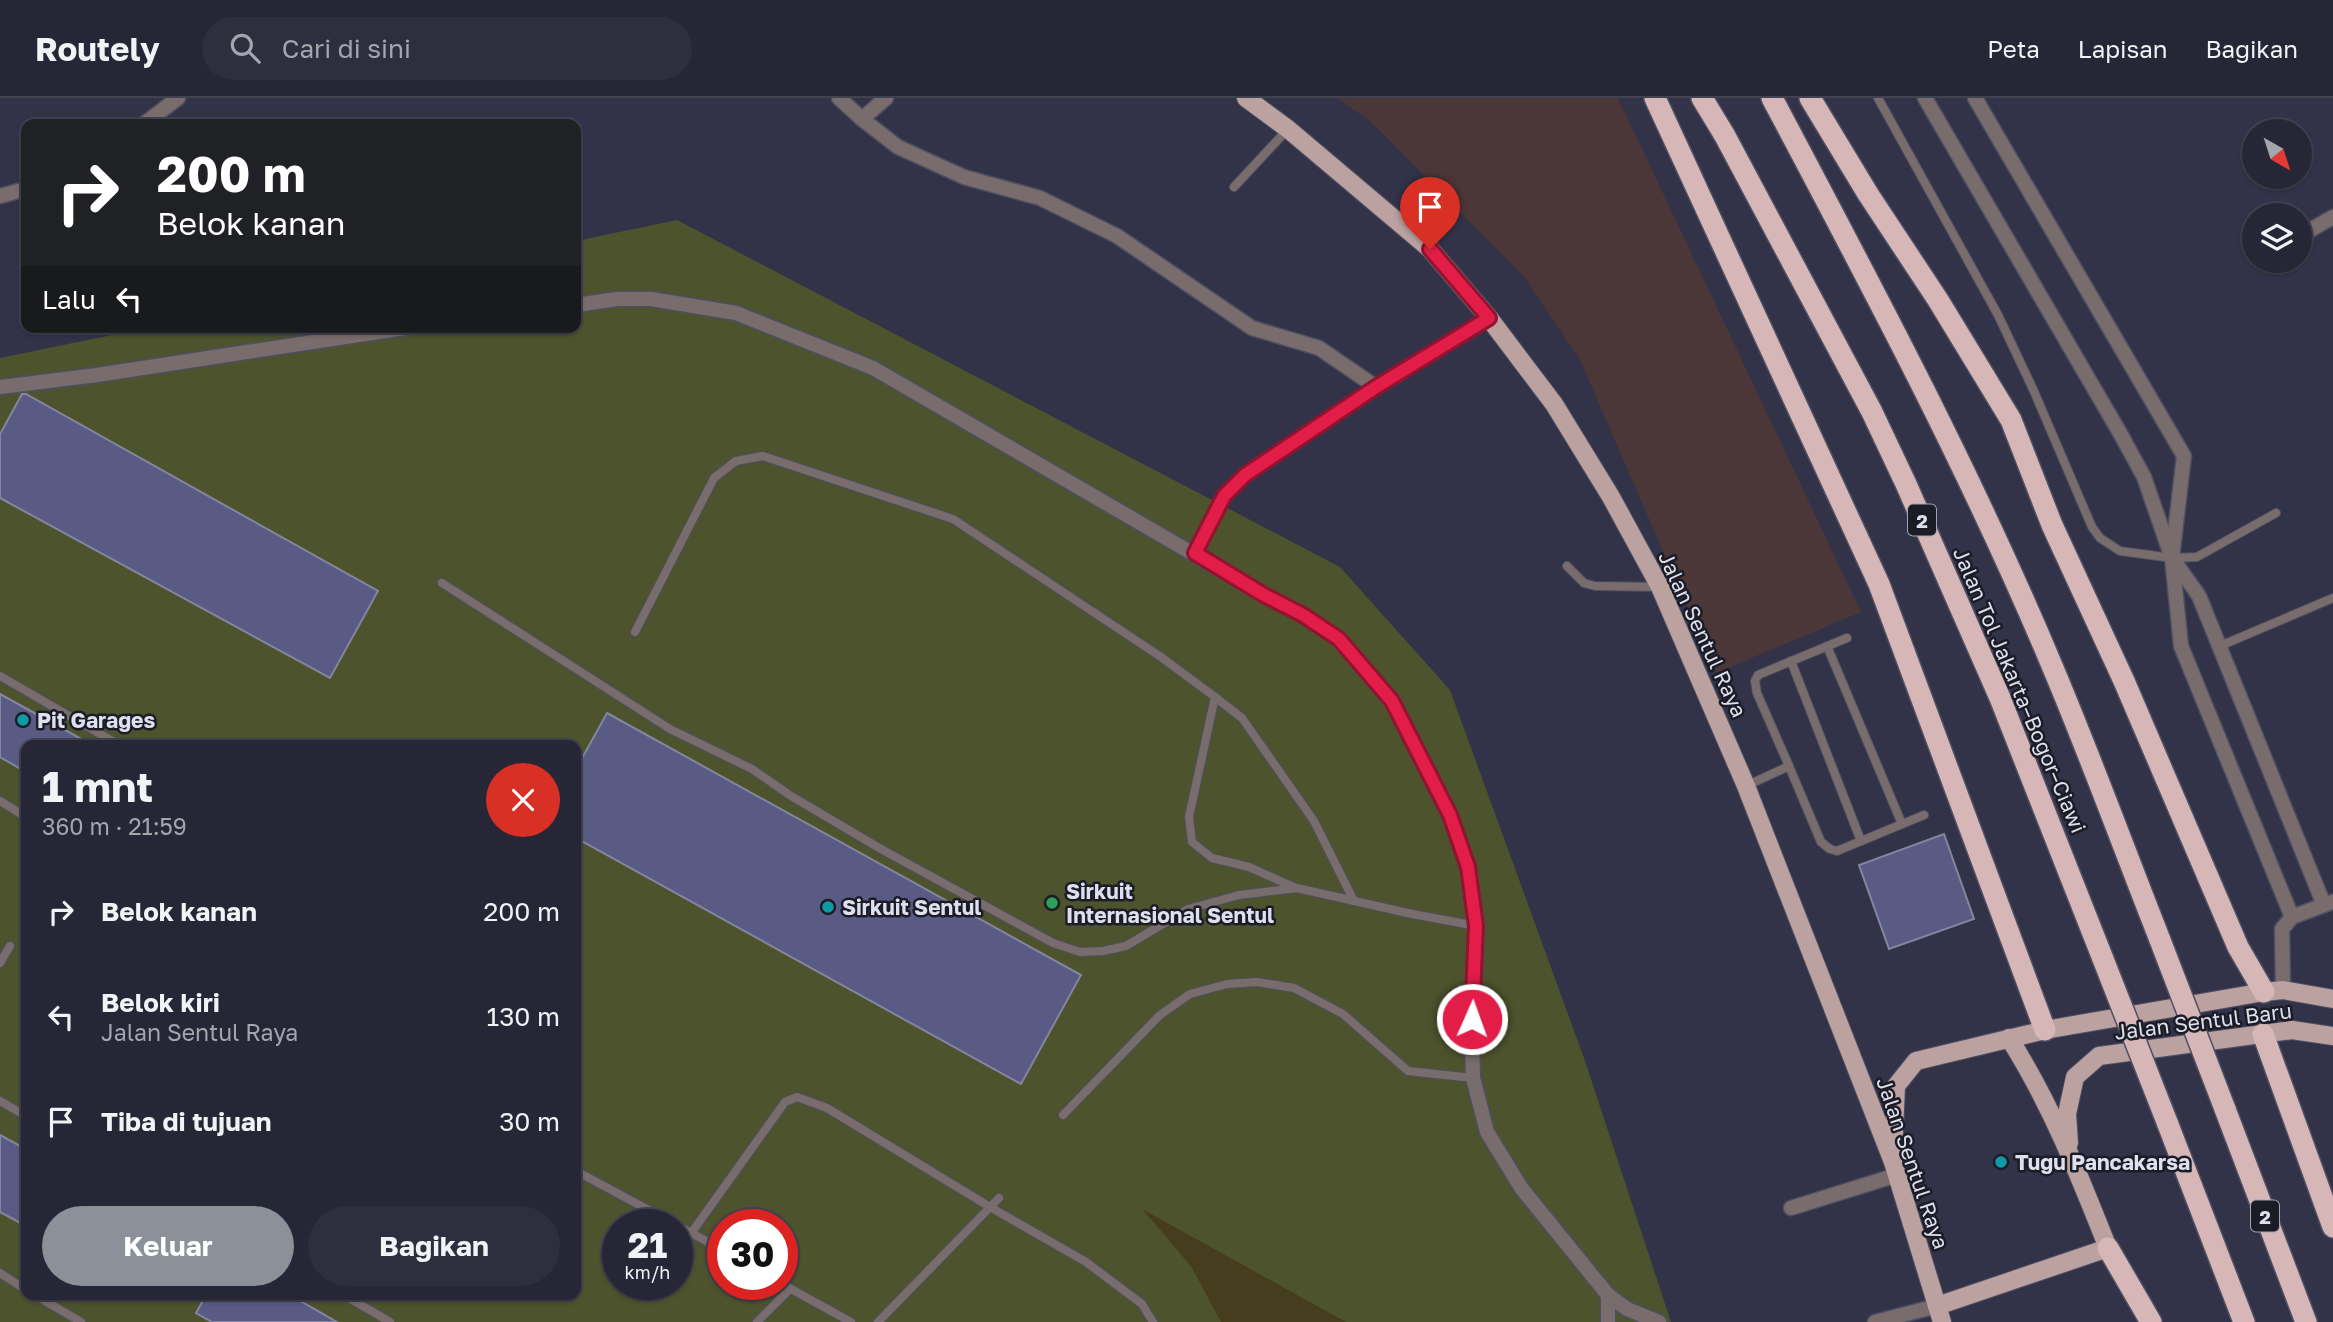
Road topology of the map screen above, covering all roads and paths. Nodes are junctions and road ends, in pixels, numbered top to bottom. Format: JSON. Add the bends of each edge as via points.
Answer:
{"nodes":[{"id":1,"x":178,"y":98,"type":"edge"},
{"id":2,"x":839,"y":98,"type":"edge"},
{"id":3,"x":886,"y":98,"type":"edge"},
{"id":4,"x":1246,"y":98,"type":"edge"},
{"id":5,"x":1655,"y":98,"type":"edge"},
{"id":6,"x":1702,"y":98,"type":"edge"},
{"id":7,"x":1772,"y":98,"type":"edge"},
{"id":8,"x":1810,"y":98,"type":"edge"},
{"id":9,"x":1878,"y":98,"type":"edge"},
{"id":10,"x":1924,"y":98,"type":"edge"},
{"id":11,"x":1975,"y":98,"type":"edge"},
{"id":12,"x":151,"y":119,"type":"edge"},
{"id":13,"x":862,"y":119,"type":"junction"},
{"id":14,"x":1288,"y":129,"type":"junction"},
{"id":15,"x":1234,"y":187,"type":"dead end"},
{"id":16,"x":21,"y":190,"type":"edge"},
{"id":17,"x":0,"y":196,"type":"edge"},
{"id":18,"x":2333,"y":217,"type":"edge"},
{"id":19,"x":2312,"y":229,"type":"edge"},
{"id":20,"x":581,"y":304,"type":"edge"},
{"id":21,"x":1489,"y":318,"type":"junction"},
{"id":22,"x":372,"y":333,"type":"edge"},
{"id":23,"x":0,"y":387,"type":"edge"},
{"id":24,"x":1376,"y":387,"type":"junction"},
{"id":25,"x":2276,"y":513,"type":"dead end"},
{"id":26,"x":1195,"y":553,"type":"junction"},
{"id":27,"x":2172,"y":558,"type":"junction"},
{"id":28,"x":1567,"y":566,"type":"dead end"},
{"id":29,"x":442,"y":583,"type":"dead end"},
{"id":30,"x":1660,"y":587,"type":"junction"},
{"id":31,"x":2333,"y":598,"type":"edge"},
{"id":32,"x":635,"y":632,"type":"dead end"},
{"id":33,"x":1847,"y":638,"type":"dead end"},
{"id":34,"x":1827,"y":646,"type":"junction"},
{"id":35,"x":2220,"y":646,"type":"junction"},
{"id":36,"x":1791,"y":661,"type":"junction"},
{"id":37,"x":0,"y":676,"type":"edge"},
{"id":38,"x":1215,"y":697,"type":"junction"},
{"id":39,"x":111,"y":740,"type":"edge"},
{"id":40,"x":1789,"y":766,"type":"junction"},
{"id":41,"x":1746,"y":786,"type":"junction"},
{"id":42,"x":0,"y":801,"type":"edge"},
{"id":43,"x":21,"y":814,"type":"edge"},
{"id":44,"x":1924,"y":815,"type":"dead end"},
{"id":45,"x":1902,"y":824,"type":"junction"},
{"id":46,"x":1861,"y":841,"type":"junction"},
{"id":47,"x":1297,"y":888,"type":"junction"},
{"id":48,"x":1354,"y":901,"type":"junction"},
{"id":49,"x":2328,"y":903,"type":"edge"},
{"id":50,"x":2292,"y":917,"type":"junction"},
{"id":51,"x":1476,"y":926,"type":"junction"},
{"id":52,"x":10,"y":946,"type":"dead end"},
{"id":53,"x":0,"y":962,"type":"edge"},
{"id":54,"x":2273,"y":991,"type":"junction"},
{"id":55,"x":2333,"y":999,"type":"edge"},
{"id":56,"x":2045,"y":1030,"type":"junction"},
{"id":57,"x":2263,"y":1034,"type":"junction"},
{"id":58,"x":2333,"y":1036,"type":"edge"},
{"id":59,"x":2009,"y":1038,"type":"junction"},
{"id":60,"x":1473,"y":1078,"type":"junction"},
{"id":61,"x":0,"y":1101,"type":"edge"},
{"id":62,"x":21,"y":1113,"type":"edge"},
{"id":63,"x":1063,"y":1115,"type":"dead end"},
{"id":64,"x":2069,"y":1150,"type":"junction"},
{"id":65,"x":1895,"y":1169,"type":"junction"},
{"id":66,"x":581,"y":1174,"type":"edge"},
{"id":67,"x":999,"y":1198,"type":"dead end"},
{"id":68,"x":990,"y":1207,"type":"junction"},
{"id":69,"x":1791,"y":1208,"type":"dead end"},
{"id":70,"x":648,"y":1209,"type":"edge"},
{"id":71,"x":2333,"y":1227,"type":"edge"},
{"id":72,"x":693,"y":1231,"type":"edge"},
{"id":73,"x":2108,"y":1248,"type":"junction"},
{"id":74,"x":0,"y":1273,"type":"edge"},
{"id":75,"x":21,"y":1287,"type":"edge"},
{"id":76,"x":798,"y":1293,"type":"edge"},
{"id":77,"x":1608,"y":1294,"type":"junction"},
{"id":78,"x":44,"y":1300,"type":"edge"},
{"id":79,"x":353,"y":1300,"type":"edge"},
{"id":80,"x":775,"y":1300,"type":"edge"},
{"id":81,"x":1940,"y":1314,"type":"edge"},
{"id":82,"x":81,"y":1322,"type":"edge"},
{"id":83,"x":390,"y":1322,"type":"edge"},
{"id":84,"x":757,"y":1322,"type":"edge"},
{"id":85,"x":851,"y":1322,"type":"edge"},
{"id":86,"x":878,"y":1322,"type":"edge"},
{"id":87,"x":1153,"y":1322,"type":"edge"},
{"id":88,"x":1608,"y":1322,"type":"edge"},
{"id":89,"x":1659,"y":1322,"type":"edge"},
{"id":90,"x":1875,"y":1322,"type":"edge"},
{"id":91,"x":2151,"y":1322,"type":"edge"},
{"id":92,"x":2244,"y":1322,"type":"edge"},
{"id":93,"x":2306,"y":1322,"type":"edge"}],
"edges":[{"from":1,"to":12,"type":"street"},
{"from":2,"to":13,"type":"street"},
{"from":3,"to":13,"type":"street"},
{"from":4,"to":14,"type":"main road","name":"Jalan Sentul Raya"},
{"from":5,"to":56,"type":"highway","via":[[1879,584]]},
{"from":6,"to":92,"type":"highway","name":"Jalan Tol Jakarta–Bogor–Ciawi","number":"2","bridge":true,"via":[[1872,412],[1906,484],[2000,698]]},
{"from":7,"to":93,"type":"highway","name":"Jalan Tol Jakarta–Bogor–Ciawi","number":"2","bridge":true,"via":[[1909,358],[2053,667]]},
{"from":8,"to":54,"type":"highway","via":[[2011,420],[2052,525],[2238,947]]},
{"from":9,"to":27,"type":"lane","via":[[1998,315],[2092,527],[2120,551]]},
{"from":10,"to":27,"type":"street","via":[[2144,477]]},
{"from":11,"to":27,"type":"street","via":[[2184,456]]},
{"from":13,"to":24,"type":"street","via":[[898,147],[964,177],[1040,198],[1117,236],[1252,328],[1319,348]]},
{"from":14,"to":15,"type":"lane"},
{"from":14,"to":21,"type":"main road","name":"Jalan Sentul Raya","via":[[1430,249]]},
{"from":16,"to":17,"type":"street"},
{"from":18,"to":19,"type":"street"},
{"from":20,"to":26,"type":"street","via":[[651,299],[736,313],[873,368]]},
{"from":21,"to":24,"type":"street"},
{"from":21,"to":30,"type":"main road","name":"Jalan Sentul Raya","via":[[1560,413]]},
{"from":22,"to":23,"type":"street"},
{"from":24,"to":26,"type":"street","via":[[1245,475],[1224,496]]},
{"from":25,"to":27,"type":"lane","via":[[2197,557]]},
{"from":26,"to":51,"type":"street","via":[[1339,639],[1392,701],[1450,815],[1468,867]]},
{"from":27,"to":35,"type":"street","via":[[2199,596]]},
{"from":27,"to":50,"type":"street","via":[[2181,646]]},
{"from":28,"to":30,"type":"lane","via":[[1584,583],[1595,586]]},
{"from":29,"to":47,"type":"lane","via":[[670,729],[752,769],[881,849],[1053,943],[1080,952],[1126,946],[1188,909],[1239,895]]},
{"from":30,"to":41,"type":"main road","name":"Jalan Sentul Raya"},
{"from":31,"to":35,"type":"lane"},
{"from":32,"to":38,"type":"lane","via":[[714,478],[736,461],[763,456],[953,519]]},
{"from":33,"to":34,"type":"lane"},
{"from":34,"to":36,"type":"lane"},
{"from":34,"to":45,"type":"lane"},
{"from":35,"to":49,"type":"street"},
{"from":36,"to":40,"type":"lane","via":[[1758,675],[1755,681]]},
{"from":36,"to":46,"type":"lane"},
{"from":37,"to":39,"type":"lane"},
{"from":38,"to":47,"type":"lane","via":[[1189,817],[1192,842],[1212,858],[1249,867]]},
{"from":38,"to":48,"type":"lane","via":[[1242,718],[1314,821]]},
{"from":40,"to":41,"type":"lane"},
{"from":40,"to":46,"type":"lane","via":[[1821,842],[1838,851]]},
{"from":41,"to":65,"type":"main road","name":"Jalan Sentul Raya"},
{"from":42,"to":43,"type":"lane"},
{"from":44,"to":45,"type":"lane"},
{"from":45,"to":46,"type":"lane"},
{"from":47,"to":48,"type":"lane"},
{"from":48,"to":51,"type":"lane"},
{"from":49,"to":50,"type":"street"},
{"from":50,"to":54,"type":"street","via":[[2282,929]]},
{"from":51,"to":60,"type":"street"},
{"from":52,"to":53,"type":"lane"},
{"from":54,"to":55,"type":"main road","name":"Jalan Sentul Baru"},
{"from":54,"to":56,"type":"main road","name":"Jalan Sentul Baru"},
{"from":56,"to":59,"type":"main road","name":"Jalan Sentul Baru"},
{"from":57,"to":58,"type":"main road","name":"Jalan Sentul Baru","via":[[2292,1030]]},
{"from":57,"to":64,"type":"main road","name":"Jalan Sentul Baru","via":[[2099,1056],[2074,1077],[2067,1114]]},
{"from":57,"to":71,"type":"highway"},
{"from":59,"to":64,"type":"main road","via":[[2032,1073]]},
{"from":59,"to":65,"type":"main road","name":"Jalan Sentul Baru","via":[[1916,1061],[1896,1086]]},
{"from":60,"to":63,"type":"lane","via":[[1408,1071],[1343,1014],[1294,988],[1257,982],[1227,984],[1190,994],[1160,1015]]},
{"from":60,"to":77,"type":"street","via":[[1487,1132],[1522,1189]]},
{"from":61,"to":62,"type":"lane"},
{"from":64,"to":73,"type":"main road"},
{"from":65,"to":69,"type":"street"},
{"from":65,"to":81,"type":"main road","name":"Jalan Sentul Raya"},
{"from":66,"to":70,"type":"lane"},
{"from":67,"to":68,"type":"lane"},
{"from":68,"to":72,"type":"lane","via":[[827,1108],[797,1097],[785,1101]]},
{"from":68,"to":86,"type":"lane"},
{"from":68,"to":87,"type":"lane","via":[[1086,1262],[1142,1304]]},
{"from":73,"to":81,"type":"main road"},
{"from":73,"to":91,"type":"highway"},
{"from":74,"to":75,"type":"lane"},
{"from":76,"to":85,"type":"lane"},
{"from":77,"to":88,"type":"street"},
{"from":77,"to":89,"type":"street","via":[[1627,1309]]},
{"from":78,"to":82,"type":"lane"},
{"from":79,"to":83,"type":"lane"},
{"from":80,"to":84,"type":"lane"},
{"from":81,"to":90,"type":"street"}]}
